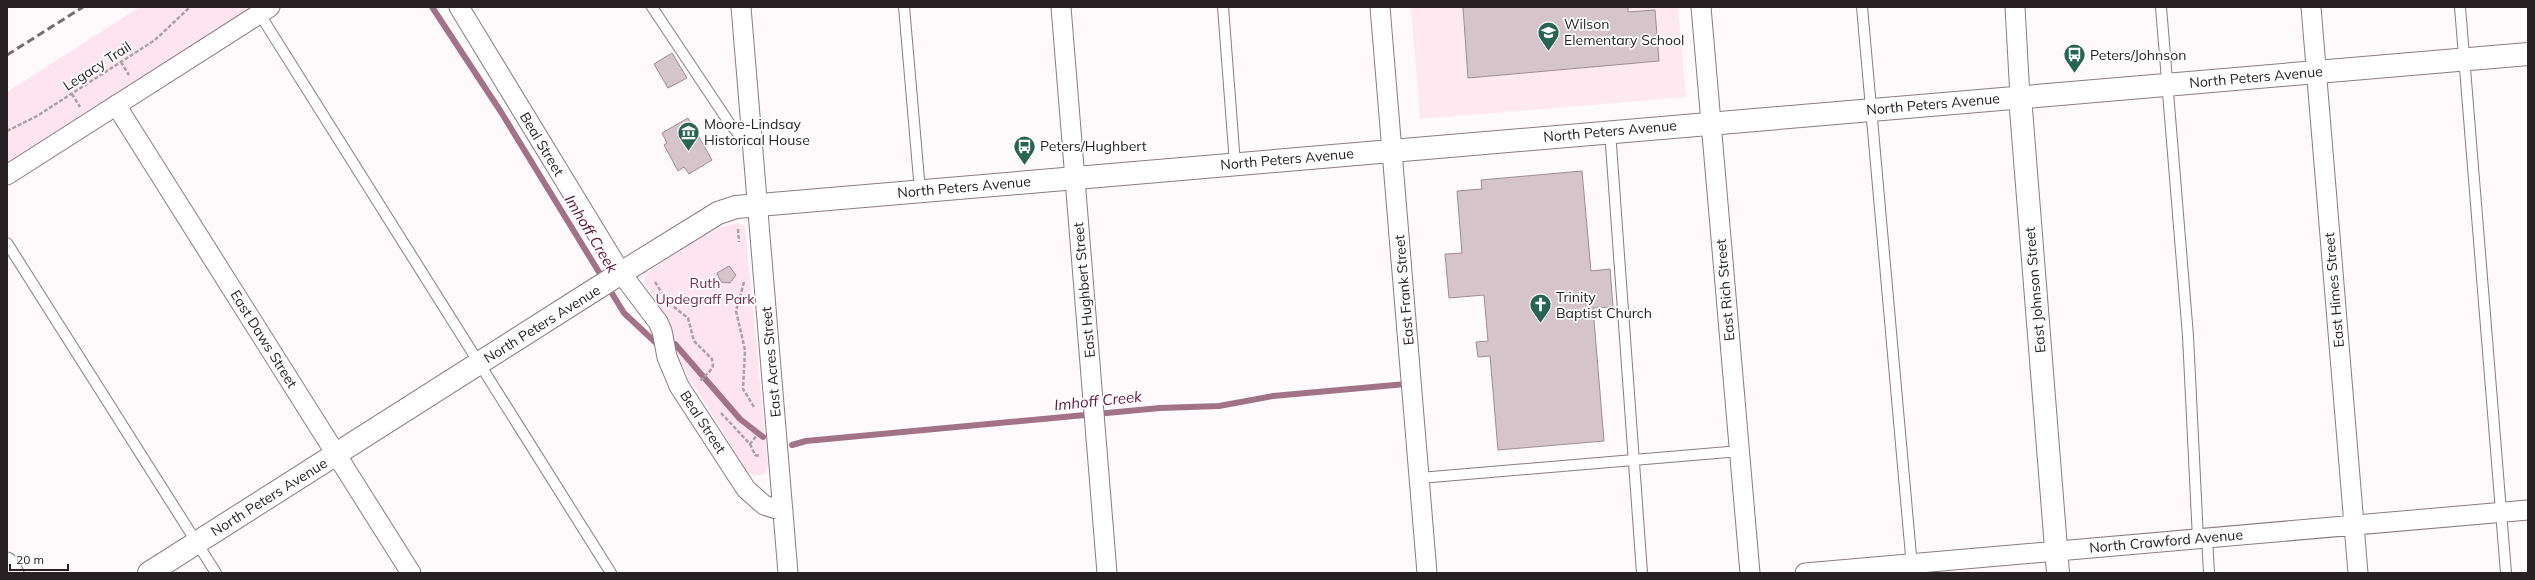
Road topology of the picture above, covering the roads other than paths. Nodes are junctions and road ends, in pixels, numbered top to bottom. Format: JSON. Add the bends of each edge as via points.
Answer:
{"nodes":[{"id":1,"x":459,"y":7,"type":"edge"},
{"id":2,"x":652,"y":7,"type":"edge"},
{"id":3,"x":741,"y":7,"type":"edge"},
{"id":4,"x":904,"y":7,"type":"edge"},
{"id":5,"x":1061,"y":7,"type":"edge"},
{"id":6,"x":1223,"y":7,"type":"edge"},
{"id":7,"x":1380,"y":7,"type":"edge"},
{"id":8,"x":1701,"y":7,"type":"edge"},
{"id":9,"x":1862,"y":7,"type":"edge"},
{"id":10,"x":2014,"y":7,"type":"edge"},
{"id":11,"x":2161,"y":7,"type":"edge"},
{"id":12,"x":2311,"y":7,"type":"edge"},
{"id":13,"x":2460,"y":7,"type":"edge"},
{"id":14,"x":264,"y":10,"type":"edge"},
{"id":15,"x":2528,"y":54,"type":"edge"},
{"id":16,"x":2464,"y":59,"type":"junction"},
{"id":17,"x":2315,"y":71,"type":"junction"},
{"id":18,"x":2166,"y":84,"type":"junction"},
{"id":19,"x":2020,"y":97,"type":"junction"},
{"id":20,"x":116,"y":105,"type":"junction"},
{"id":21,"x":1872,"y":109,"type":"junction"},
{"id":22,"x":1710,"y":122,"type":"junction"},
{"id":23,"x":1610,"y":131,"type":"junction"},
{"id":24,"x":752,"y":140,"type":"junction"},
{"id":25,"x":1392,"y":150,"type":"junction"},
{"id":26,"x":1235,"y":164,"type":"junction"},
{"id":27,"x":7,"y":176,"type":"edge"},
{"id":28,"x":1076,"y":178,"type":"junction"},
{"id":29,"x":920,"y":191,"type":"junction"},
{"id":30,"x":757,"y":204,"type":"junction"},
{"id":31,"x":7,"y":243,"type":"edge"},
{"id":32,"x":617,"y":276,"type":"junction"},
{"id":33,"x":479,"y":363,"type":"junction"},
{"id":34,"x":1740,"y":451,"type":"junction"},
{"id":35,"x":336,"y":454,"type":"junction"},
{"id":36,"x":1634,"y":461,"type":"junction"},
{"id":37,"x":1420,"y":478,"type":"junction"},
{"id":38,"x":2528,"y":510,"type":"edge"},
{"id":39,"x":783,"y":511,"type":"junction"},
{"id":40,"x":2502,"y":512,"type":"junction"},
{"id":41,"x":2354,"y":526,"type":"junction"},
{"id":42,"x":2202,"y":538,"type":"junction"},
{"id":43,"x":197,"y":543,"type":"junction"},
{"id":44,"x":2056,"y":551,"type":"junction"},
{"id":45,"x":7,"y":562,"type":"edge"},
{"id":46,"x":1912,"y":568,"type":"edge"},
{"id":47,"x":14,"y":573,"type":"edge"},
{"id":48,"x":149,"y":573,"type":"edge"},
{"id":49,"x":216,"y":573,"type":"edge"},
{"id":50,"x":411,"y":573,"type":"edge"},
{"id":51,"x":611,"y":573,"type":"edge"},
{"id":52,"x":788,"y":573,"type":"edge"},
{"id":53,"x":1107,"y":573,"type":"edge"},
{"id":54,"x":1427,"y":573,"type":"edge"},
{"id":55,"x":1642,"y":573,"type":"edge"},
{"id":56,"x":1750,"y":573,"type":"edge"},
{"id":57,"x":1805,"y":573,"type":"edge"},
{"id":58,"x":2058,"y":573,"type":"edge"},
{"id":59,"x":2209,"y":573,"type":"edge"},
{"id":60,"x":2358,"y":573,"type":"edge"},
{"id":61,"x":2506,"y":573,"type":"edge"}],
"edges":[{"from":1,"to":32,"type":"street","name":"Beal Street"},
{"from":2,"to":24,"type":"lane","via":[[730,124],[737,132]]},
{"from":3,"to":24,"type":"street","name":"East Acres Street"},
{"from":4,"to":29,"type":"lane"},
{"from":5,"to":28,"type":"street","name":"East Hughbert Street"},
{"from":6,"to":26,"type":"lane"},
{"from":7,"to":25,"type":"street","name":"East Frank Street"},
{"from":8,"to":22,"type":"street","name":"East Rich Street"},
{"from":9,"to":21,"type":"lane"},
{"from":10,"to":19,"type":"street","name":"East Johnson Street"},
{"from":11,"to":18,"type":"lane"},
{"from":12,"to":17,"type":"street","name":"East Himes Street"},
{"from":13,"to":16,"type":"lane"},
{"from":14,"to":20,"type":"street"},
{"from":14,"to":33,"type":"lane"},
{"from":15,"to":16,"type":"street","name":"North Peters Avenue"},
{"from":16,"to":17,"type":"street","name":"North Peters Avenue"},
{"from":16,"to":40,"type":"lane"},
{"from":17,"to":18,"type":"street","name":"North Peters Avenue"},
{"from":17,"to":41,"type":"street","name":"East Himes Street"},
{"from":18,"to":19,"type":"street","name":"North Peters Avenue"},
{"from":18,"to":42,"type":"lane","via":[[2188,336]]},
{"from":19,"to":21,"type":"street","name":"North Peters Avenue"},
{"from":19,"to":44,"type":"street","name":"East Johnson Street"},
{"from":20,"to":27,"type":"street"},
{"from":20,"to":35,"type":"street","name":"East Daws Street"},
{"from":21,"to":22,"type":"street","name":"North Peters Avenue"},
{"from":21,"to":46,"type":"lane"},
{"from":22,"to":23,"type":"street","name":"North Peters Avenue"},
{"from":22,"to":34,"type":"street","name":"East Rich Street"},
{"from":23,"to":25,"type":"street","name":"North Peters Avenue"},
{"from":23,"to":36,"type":"lane"},
{"from":24,"to":30,"type":"street","name":"East Acres Street"},
{"from":25,"to":26,"type":"street","name":"North Peters Avenue"},
{"from":25,"to":37,"type":"street","name":"East Frank Street"},
{"from":26,"to":28,"type":"street","name":"North Peters Avenue"},
{"from":28,"to":29,"type":"street","name":"North Peters Avenue"},
{"from":28,"to":53,"type":"street","name":"East Hughbert Street"},
{"from":29,"to":30,"type":"street","name":"North Peters Avenue"},
{"from":30,"to":32,"type":"street","name":"North Peters Avenue","via":[[718,213]]},
{"from":30,"to":39,"type":"street","name":"East Acres Street"},
{"from":31,"to":43,"type":"lane"},
{"from":32,"to":33,"type":"street","name":"North Peters Avenue"},
{"from":32,"to":39,"type":"street","name":"Beal Street","via":[[658,322],[679,386],[746,489],[764,506]]},
{"from":33,"to":35,"type":"street","name":"North Peters Avenue"},
{"from":33,"to":51,"type":"lane"},
{"from":34,"to":36,"type":"lane"},
{"from":34,"to":56,"type":"street","name":"East Rich Street"},
{"from":35,"to":43,"type":"street","name":"North Peters Avenue"},
{"from":35,"to":50,"type":"street","name":"East Daws Street"},
{"from":36,"to":37,"type":"lane"},
{"from":36,"to":55,"type":"lane"},
{"from":37,"to":54,"type":"street","name":"East Frank Street"},
{"from":38,"to":40,"type":"street","name":"North Crawford Avenue"},
{"from":39,"to":52,"type":"street","name":"East Acres Street"},
{"from":40,"to":41,"type":"street","name":"North Crawford Avenue"},
{"from":40,"to":61,"type":"lane"},
{"from":41,"to":42,"type":"street","name":"North Crawford Avenue"},
{"from":41,"to":60,"type":"street","name":"East Himes Street"},
{"from":42,"to":44,"type":"street","name":"North Crawford Avenue"},
{"from":42,"to":59,"type":"lane"},
{"from":43,"to":48,"type":"street","name":"North Peters Avenue"},
{"from":43,"to":49,"type":"lane"},
{"from":44,"to":46,"type":"street","name":"North Crawford Avenue"},
{"from":44,"to":58,"type":"street","name":"East Johnson Street"},
{"from":45,"to":47,"type":"street"},
{"from":46,"to":57,"type":"street","name":"North Crawford Avenue"}]}
